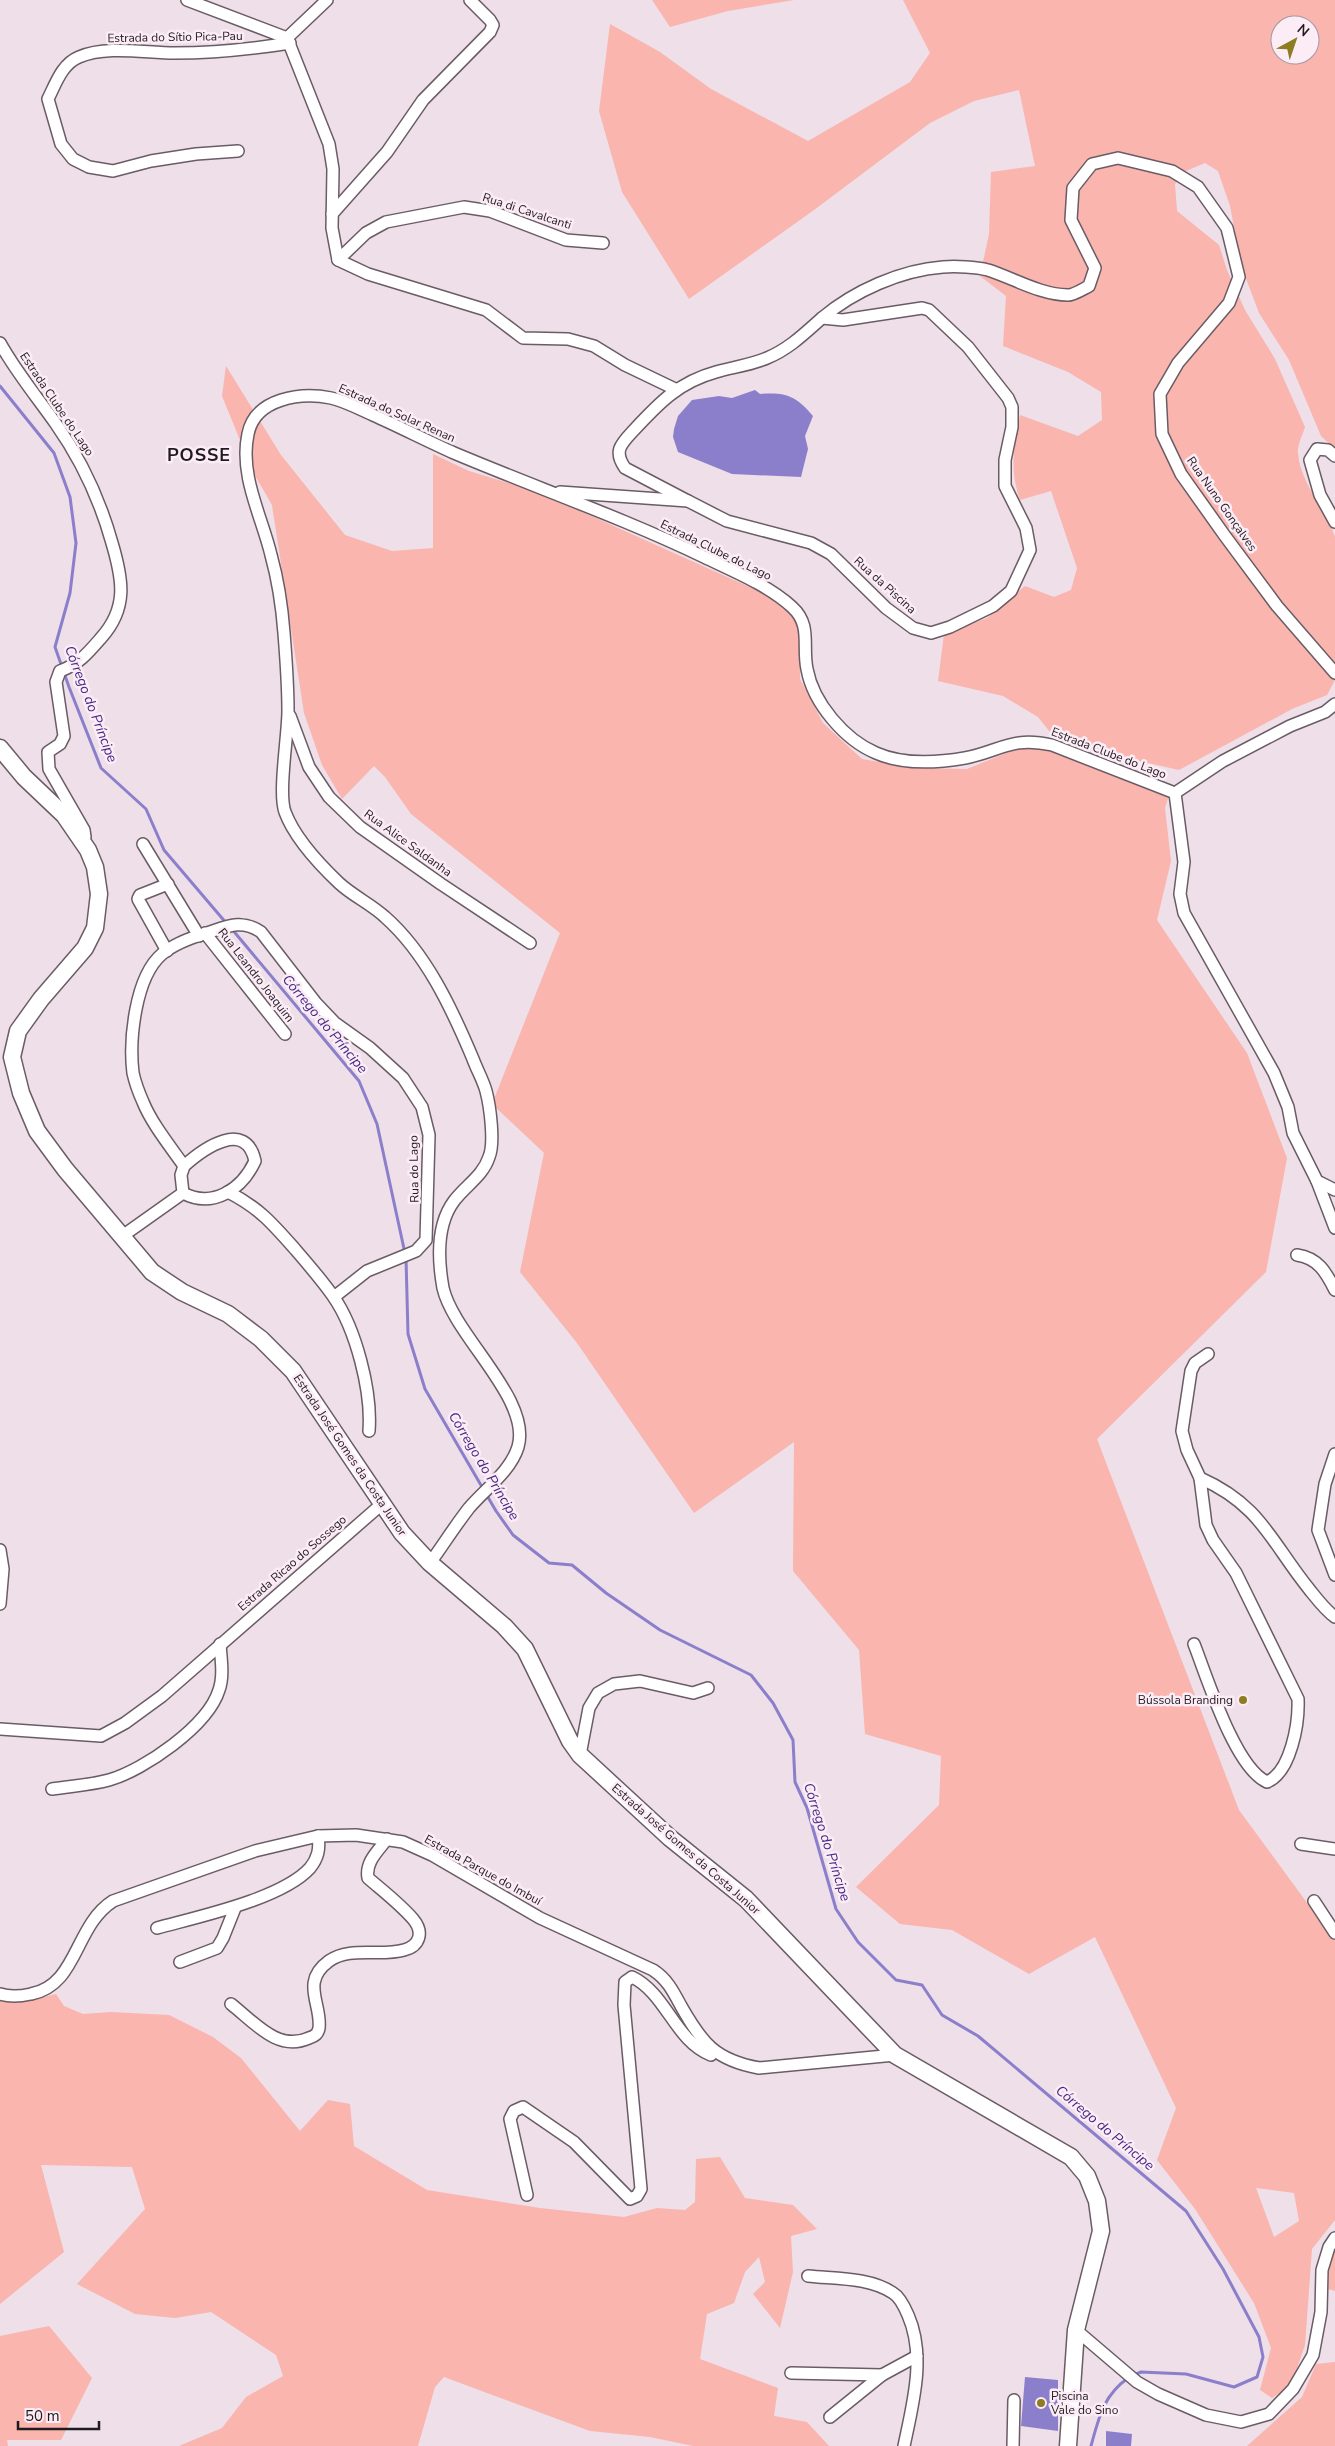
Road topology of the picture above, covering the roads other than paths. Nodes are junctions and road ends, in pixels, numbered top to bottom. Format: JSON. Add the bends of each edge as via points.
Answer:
{"nodes":[{"id":1,"x":187,"y":0,"type":"edge"},
{"id":2,"x":327,"y":0,"type":"edge"},
{"id":3,"x":470,"y":0,"type":"edge"},
{"id":4,"x":288,"y":41,"type":"junction"},
{"id":5,"x":238,"y":152,"type":"dead end"},
{"id":6,"x":332,"y":214,"type":"junction"},
{"id":7,"x":603,"y":243,"type":"dead end"},
{"id":8,"x":338,"y":260,"type":"junction"},
{"id":9,"x":914,"y":272,"type":"joint"},
{"id":10,"x":822,"y":318,"type":"junction"},
{"id":11,"x":0,"y":343,"type":"edge"},
{"id":12,"x":676,"y":389,"type":"junction"},
{"id":13,"x":1335,"y":456,"type":"edge"},
{"id":14,"x":548,"y":491,"type":"junction"},
{"id":15,"x":688,"y":502,"type":"junction"},
{"id":16,"x":587,"y":506,"type":"joint"},
{"id":17,"x":1335,"y":522,"type":"edge"},
{"id":18,"x":1335,"y":674,"type":"edge"},
{"id":19,"x":1335,"y":704,"type":"edge"},
{"id":20,"x":288,"y":709,"type":"junction"},
{"id":21,"x":0,"y":748,"type":"edge"},
{"id":22,"x":1175,"y":793,"type":"junction"},
{"id":23,"x":142,"y":844,"type":"dead end"},
{"id":24,"x":88,"y":850,"type":"junction"},
{"id":25,"x":168,"y":884,"type":"junction"},
{"id":26,"x":202,"y":935,"type":"junction"},
{"id":27,"x":530,"y":943,"type":"dead end"},
{"id":28,"x":167,"y":951,"type":"junction"},
{"id":29,"x":285,"y":1034,"type":"dead end"},
{"id":30,"x":184,"y":1166,"type":"junction"},
{"id":31,"x":1317,"y":1181,"type":"junction"},
{"id":32,"x":1335,"y":1190,"type":"edge"},
{"id":33,"x":228,"y":1192,"type":"junction"},
{"id":34,"x":183,"y":1193,"type":"junction"},
{"id":35,"x":1335,"y":1228,"type":"edge"},
{"id":36,"x":121,"y":1237,"type":"junction"},
{"id":37,"x":1297,"y":1255,"type":"dead end"},
{"id":38,"x":1335,"y":1290,"type":"edge"},
{"id":39,"x":334,"y":1297,"type":"junction"},
{"id":40,"x":1208,"y":1354,"type":"dead end"},
{"id":41,"x":370,"y":1431,"type":"dead end"},
{"id":42,"x":1335,"y":1454,"type":"edge"},
{"id":43,"x":1200,"y":1478,"type":"junction"},
{"id":44,"x":383,"y":1503,"type":"junction"},
{"id":45,"x":0,"y":1550,"type":"edge"},
{"id":46,"x":430,"y":1563,"type":"junction"},
{"id":47,"x":1335,"y":1575,"type":"edge"},
{"id":48,"x":0,"y":1604,"type":"edge"},
{"id":49,"x":1335,"y":1618,"type":"edge"},
{"id":50,"x":220,"y":1644,"type":"junction"},
{"id":51,"x":1194,"y":1644,"type":"dead end"},
{"id":52,"x":708,"y":1688,"type":"dead end"},
{"id":53,"x":0,"y":1729,"type":"edge"},
{"id":54,"x":580,"y":1755,"type":"junction"},
{"id":55,"x":52,"y":1789,"type":"dead end"},
{"id":56,"x":318,"y":1836,"type":"junction"},
{"id":57,"x":387,"y":1839,"type":"junction"},
{"id":58,"x":1301,"y":1844,"type":"dead end"},
{"id":59,"x":1335,"y":1849,"type":"edge"},
{"id":60,"x":1314,"y":1901,"type":"dead end"},
{"id":61,"x":235,"y":1908,"type":"junction"},
{"id":62,"x":157,"y":1928,"type":"dead end"},
{"id":63,"x":1335,"y":1933,"type":"edge"},
{"id":64,"x":180,"y":1962,"type":"dead end"},
{"id":65,"x":0,"y":1994,"type":"edge"},
{"id":66,"x":232,"y":2004,"type":"dead end"},
{"id":67,"x":894,"y":2055,"type":"junction"},
{"id":68,"x":723,"y":2057,"type":"junction"},
{"id":69,"x":527,"y":2195,"type":"dead end"},
{"id":70,"x":1335,"y":2238,"type":"edge"},
{"id":71,"x":808,"y":2276,"type":"dead end"},
{"id":72,"x":1076,"y":2330,"type":"junction"},
{"id":73,"x":917,"y":2356,"type":"junction"},
{"id":74,"x":791,"y":2373,"type":"dead end"},
{"id":75,"x":882,"y":2375,"type":"junction"},
{"id":76,"x":1014,"y":2400,"type":"dead end"},
{"id":77,"x":830,"y":2417,"type":"dead end"},
{"id":78,"x":904,"y":2446,"type":"edge"},
{"id":79,"x":1013,"y":2446,"type":"edge"},
{"id":80,"x":1068,"y":2446,"type":"edge"}],
"edges":[{"from":1,"to":4,"type":"street"},
{"from":2,"to":4,"type":"street"},
{"from":3,"to":6,"type":"street","via":[[490,20],[493,25],[490,32],[423,100],[387,152]]},
{"from":4,"to":5,"type":"street","name":"Estrada do Sítio Pica-Pau","via":[[249,50],[103,52],[78,57],[62,69],[48,99],[61,144],[74,159],[89,167],[113,171],[151,161]]},
{"from":4,"to":6,"type":"street","via":[[328,144],[332,169]]},
{"from":6,"to":8,"type":"street"},
{"from":7,"to":8,"type":"street","name":"Rua di Cavalcanti","via":[[566,240],[490,211],[464,207],[386,222],[366,233]]},
{"from":8,"to":12,"type":"street","via":[[368,274],[486,310],[523,338],[568,339],[594,346],[625,366]]},
{"from":9,"to":10,"type":"street","name":"Rua da Piscina","via":[[868,289]]},
{"from":9,"to":18,"type":"street","name":"Rua Nuno Gonçalves","via":[[944,267],[986,270],[1069,295],[1089,286],[1095,268],[1071,220],[1072,188],[1092,164],[1118,158],[1172,171],[1198,187],[1227,228],[1238,277],[1229,303],[1178,363],[1160,394],[1162,434],[1181,474],[1225,536],[1277,606]]},
{"from":10,"to":12,"type":"street","name":"Rua da Piscina","via":[[792,344],[767,358],[713,372]]},
{"from":10,"to":15,"type":"street","name":"Rua da Piscina","via":[[843,320],[922,308],[929,310],[968,347],[1008,398],[1012,407],[1012,427],[1005,460],[1005,486],[1026,528],[1030,550],[1012,591],[993,606],[931,633],[913,628],[886,608],[831,554],[811,543],[727,521]]},
{"from":11,"to":24,"type":"street","name":"Estrada Clube do Lago","via":[[81,463],[101,506],[120,572],[120,605],[110,628],[80,662],[65,669],[56,682],[64,736],[60,744],[48,752],[49,768],[84,830]]},
{"from":12,"to":15,"type":"street","name":"Rua da Piscina","via":[[630,435],[619,449],[619,459],[625,468]]},
{"from":13,"to":17,"type":"street","via":[[1328,450],[1317,449],[1310,460],[1320,495]]},
{"from":14,"to":15,"type":"street","name":"Rua da Piscina"},
{"from":14,"to":16,"type":"street","name":"Estrada do Solar Renan"},
{"from":14,"to":20,"type":"street","name":"Estrada do Solar Renan","via":[[449,451],[336,399],[302,395],[280,400],[260,412],[248,431],[247,473],[273,562],[284,630]]},
{"from":16,"to":22,"type":"street","name":"Estrada Clube do Lago","via":[[739,574],[787,602],[800,614],[806,628],[806,667],[813,690],[835,722],[862,747],[882,756],[912,762],[968,757],[1008,743],[1034,741]]},
{"from":19,"to":22,"type":"street","via":[[1325,712],[1290,726],[1223,761]]},
{"from":20,"to":27,"type":"street","name":"Rua Alice Saldanha","via":[[309,767],[329,797],[360,827]]},
{"from":20,"to":46,"type":"street","name":"Estrada do Solar Renan","via":[[282,798],[285,813],[300,839],[324,868],[341,885],[383,915],[408,941],[440,991],[486,1092],[492,1144],[489,1161],[472,1184],[454,1200],[445,1219],[438,1252],[444,1294],[512,1402],[519,1437],[517,1451]]},
{"from":21,"to":24,"type":"street","name":"Estrada José Gomes da Costa Junior","via":[[24,777],[64,815]]},
{"from":22,"to":31,"type":"street","via":[[1184,862],[1180,894],[1184,913],[1274,1073],[1288,1107],[1293,1133]]},
{"from":23,"to":25,"type":"street","name":"Rua Leandro Joaquim"},
{"from":24,"to":36,"type":"street","name":"Estrada José Gomes da Costa Junior","via":[[96,867],[99,894],[95,928],[85,948],[18,1031],[12,1057],[21,1093],[37,1131]]},
{"from":25,"to":26,"type":"street","name":"Rua Leandro Joaquim"},
{"from":25,"to":28,"type":"street","via":[[140,895],[138,899]]},
{"from":26,"to":28,"type":"street"},
{"from":26,"to":29,"type":"street","name":"Rua Leandro Joaquim"},
{"from":26,"to":39,"type":"street","name":"Rua do Lago","via":[[249,924],[261,932],[316,1003],[335,1023],[370,1048],[403,1078],[422,1107],[429,1135],[426,1240],[416,1251],[367,1271]]},
{"from":28,"to":30,"type":"street","via":[[146,977],[136,1004],[133,1074],[143,1103]]},
{"from":30,"to":33,"type":"street","via":[[216,1144],[232,1138],[245,1141],[255,1161],[242,1183]]},
{"from":30,"to":34,"type":"street","via":[[181,1175]]},
{"from":31,"to":32,"type":"street"},
{"from":31,"to":35,"type":"street"},
{"from":33,"to":34,"type":"street","via":[[201,1200]]},
{"from":33,"to":39,"type":"street","via":[[251,1203],[272,1222]]},
{"from":34,"to":36,"type":"street"},
{"from":36,"to":44,"type":"street","name":"Estrada José Gomes da Costa Junior","via":[[152,1272],[182,1292],[228,1314],[261,1338],[292,1371]]},
{"from":37,"to":38,"type":"street","via":[[1318,1264]]},
{"from":39,"to":41,"type":"street","via":[[355,1342],[371,1411]]},
{"from":40,"to":43,"type":"street","via":[[1191,1371],[1182,1431]]},
{"from":42,"to":47,"type":"street","via":[[1325,1484],[1318,1530]]},
{"from":43,"to":49,"type":"street","via":[[1220,1487],[1249,1508],[1301,1579]]},
{"from":43,"to":51,"type":"street","via":[[1206,1524],[1213,1540],[1236,1573],[1298,1699],[1296,1732],[1281,1773],[1274,1779],[1267,1782],[1259,1778],[1234,1744]]},
{"from":44,"to":46,"type":"street","name":"Estrada José Gomes da Costa Junior","via":[[402,1533]]},
{"from":44,"to":50,"type":"street","name":"Estrada Ricao do Sossego"},
{"from":45,"to":48,"type":"street","via":[[3,1569]]},
{"from":46,"to":54,"type":"street","name":"Estrada José Gomes da Costa Junior","via":[[514,1635],[531,1658],[570,1741]]},
{"from":50,"to":53,"type":"street","name":"Estrada Ricao do Sossego","via":[[162,1696],[126,1723],[101,1736]]},
{"from":50,"to":55,"type":"street","via":[[220,1690],[207,1714],[185,1735],[152,1759],[110,1779]]},
{"from":52,"to":54,"type":"street","via":[[693,1693],[640,1681],[614,1684],[598,1693],[589,1708]]},
{"from":54,"to":67,"type":"street","name":"Estrada José Gomes da Costa Junior","via":[[670,1838],[746,1899]]},
{"from":56,"to":57,"type":"street","name":"Estrada Parque do Imbuí","via":[[356,1835]]},
{"from":56,"to":61,"type":"street","via":[[318,1856],[309,1869],[284,1886]]},
{"from":56,"to":65,"type":"street","name":"Estrada Parque do Imbuí","via":[[255,1851],[113,1901],[100,1909],[82,1936],[74,1958],[50,1988],[25,1996]]},
{"from":57,"to":66,"type":"street","via":[[366,1869],[368,1878],[413,1919],[420,1930],[415,1945],[403,1950],[344,1954],[329,1961],[315,1980],[314,2001],[320,2021],[319,2031],[300,2042],[277,2040]]},
{"from":57,"to":68,"type":"street","name":"Estrada Parque do Imbuí","via":[[403,1842],[432,1856],[540,1918],[653,1970],[671,1987],[706,2045]]},
{"from":58,"to":59,"type":"street"},
{"from":60,"to":63,"type":"street"},
{"from":61,"to":62,"type":"street"},
{"from":61,"to":64,"type":"street","via":[[217,1948]]},
{"from":67,"to":68,"type":"street","name":"Estrada Parque do Imbuí","via":[[758,2068]]},
{"from":67,"to":72,"type":"street","name":"Estrada José Gomes da Costa Junior","via":[[1071,2157],[1087,2176],[1097,2201],[1101,2231]]},
{"from":68,"to":69,"type":"street","via":[[704,2052],[686,2038],[640,1980],[632,1977],[625,1982],[624,2004],[640,2189],[638,2196],[630,2198],[574,2142],[523,2107],[514,2111],[510,2119]]},
{"from":70,"to":72,"type":"street","via":[[1322,2270],[1321,2312],[1313,2355],[1293,2390],[1269,2414],[1241,2422],[1206,2415],[1138,2382]]},
{"from":71,"to":73,"type":"street","via":[[871,2283],[894,2294],[904,2306],[915,2331]]},
{"from":72,"to":80,"type":"street","name":"Estrada José Gomes da Costa Junior"},
{"from":73,"to":75,"type":"street"},
{"from":73,"to":78,"type":"street","via":[[916,2389]]},
{"from":74,"to":75,"type":"street"},
{"from":75,"to":77,"type":"street"},
{"from":76,"to":79,"type":"street"}]}
